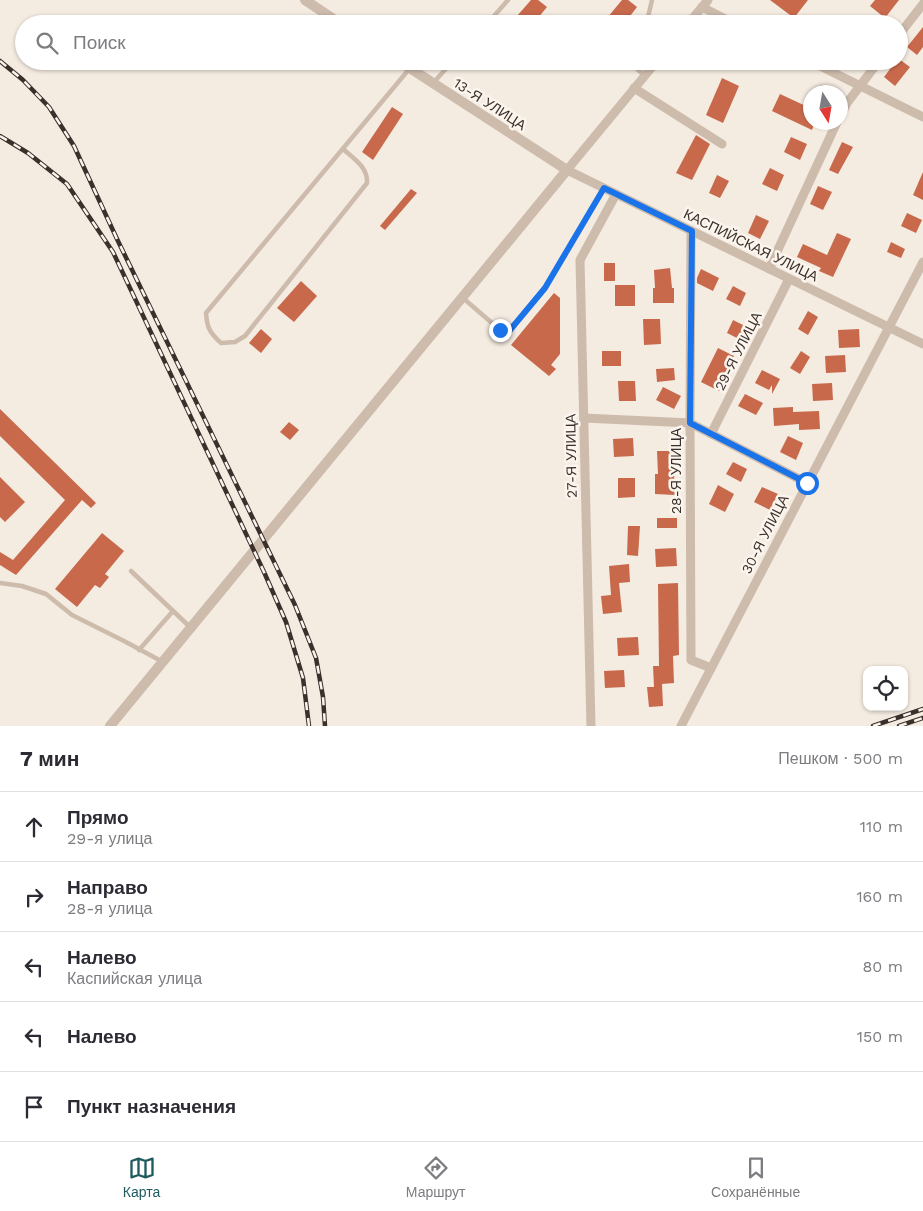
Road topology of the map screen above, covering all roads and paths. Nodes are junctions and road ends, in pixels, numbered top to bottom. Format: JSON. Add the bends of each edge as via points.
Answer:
{"nodes":[{"id":1,"x":305,"y":0,"type":"edge"},
{"id":2,"x":508,"y":0,"type":"edge"},
{"id":3,"x":652,"y":0,"type":"edge"},
{"id":4,"x":705,"y":4,"type":"edge"},
{"id":5,"x":923,"y":4,"type":"edge"},
{"id":6,"x":328,"y":15,"type":"edge"},
{"id":7,"x":495,"y":15,"type":"edge"},
{"id":8,"x":648,"y":15,"type":"edge"},
{"id":9,"x":696,"y":15,"type":"edge"},
{"id":10,"x":721,"y":15,"type":"edge"},
{"id":11,"x":908,"y":23,"type":"edge"},
{"id":12,"x":408,"y":70,"type":"edge"},
{"id":13,"x":413,"y":70,"type":"edge"},
{"id":14,"x":445,"y":70,"type":"edge"},
{"id":15,"x":638,"y":70,"type":"edge"},
{"id":16,"x":650,"y":70,"type":"edge"},
{"id":17,"x":828,"y":70,"type":"edge"},
{"id":18,"x":872,"y":70,"type":"edge"},
{"id":19,"x":645,"y":76,"type":"junction"},
{"id":20,"x":433,"y":83,"type":"junction"},
{"id":21,"x":860,"y":86,"type":"junction"},
{"id":22,"x":634,"y":88,"type":"junction"},
{"id":23,"x":848,"y":102,"type":"edge"},
{"id":24,"x":923,"y":117,"type":"edge"},
{"id":25,"x":833,"y":130,"type":"edge"},
{"id":26,"x":722,"y":144,"type":"dead end"},
{"id":27,"x":343,"y":149,"type":"junction"},
{"id":28,"x":567,"y":170,"type":"junction"},
{"id":29,"x":604,"y":188,"type":"junction"},
{"id":30,"x":616,"y":194,"type":"junction"},
{"id":31,"x":692,"y":231,"type":"junction"},
{"id":32,"x":923,"y":262,"type":"edge"},
{"id":33,"x":769,"y":269,"type":"junction"},
{"id":34,"x":789,"y":279,"type":"junction"},
{"id":35,"x":462,"y":297,"type":"junction"},
{"id":36,"x":888,"y":328,"type":"junction"},
{"id":37,"x":923,"y":344,"type":"edge"},
{"id":38,"x":584,"y":418,"type":"junction"},
{"id":39,"x":690,"y":423,"type":"junction"},
{"id":40,"x":711,"y":434,"type":"junction"},
{"id":41,"x":807,"y":483,"type":"junction"},
{"id":42,"x":131,"y":571,"type":"dead end"},
{"id":43,"x":0,"y":583,"type":"edge"},
{"id":44,"x":173,"y":611,"type":"junction"},
{"id":45,"x":191,"y":628,"type":"junction"},
{"id":46,"x":139,"y":650,"type":"junction"},
{"id":47,"x":163,"y":662,"type":"junction"},
{"id":48,"x":711,"y":668,"type":"junction"},
{"id":49,"x":110,"y":726,"type":"edge"},
{"id":50,"x":591,"y":726,"type":"edge"},
{"id":51,"x":681,"y":726,"type":"edge"}],
"edges":[{"from":1,"to":6,"type":"street"},
{"from":2,"to":7,"type":"lane"},
{"from":3,"to":8,"type":"lane"},
{"from":4,"to":9,"type":"street"},
{"from":4,"to":10,"type":"street"},
{"from":5,"to":11,"type":"street"},
{"from":12,"to":27,"type":"lane"},
{"from":13,"to":20,"type":"street","name":"13-Я УЛИЦА"},
{"from":14,"to":20,"type":"lane"},
{"from":15,"to":19,"type":"lane"},
{"from":16,"to":19,"type":"street"},
{"from":17,"to":21,"type":"street"},
{"from":18,"to":21,"type":"street"},
{"from":19,"to":22,"type":"street"},
{"from":20,"to":28,"type":"street","name":"13-Я УЛИЦА"},
{"from":21,"to":23,"type":"street"},
{"from":21,"to":24,"type":"street"},
{"from":22,"to":26,"type":"street"},
{"from":22,"to":28,"type":"street"},
{"from":25,"to":33,"type":"street"},
{"from":27,"to":27,"type":"lane","via":[[206,313],[211,334],[222,343],[235,342],[246,336],[367,183],[364,168]]},
{"from":28,"to":29,"type":"street","name":"КАСПИЙСКАЯ УЛИЦА"},
{"from":28,"to":35,"type":"street"},
{"from":29,"to":30,"type":"street","name":"КАСПИЙСКАЯ УЛИЦА"},
{"from":29,"to":35,"type":"lane","via":[[545,288],[510,330],[500,330]]},
{"from":30,"to":31,"type":"street","name":"КАСПИЙСКАЯ УЛИЦА"},
{"from":30,"to":38,"type":"street","name":"27-Я УЛИЦА","via":[[580,260]]},
{"from":31,"to":33,"type":"street","name":"КАСПИЙСКАЯ УЛИЦА"},
{"from":31,"to":39,"type":"street","name":"28-Я УЛИЦА"},
{"from":32,"to":36,"type":"street","name":"30-Я УЛИЦА"},
{"from":33,"to":34,"type":"street","name":"КАСПИЙСКАЯ УЛИЦА"},
{"from":34,"to":36,"type":"street","name":"КАСПИЙСКАЯ УЛИЦА"},
{"from":34,"to":40,"type":"street","name":"29-Я УЛИЦА"},
{"from":35,"to":45,"type":"street"},
{"from":36,"to":37,"type":"street","name":"КАСПИЙСКАЯ УЛИЦА"},
{"from":36,"to":41,"type":"street","name":"30-Я УЛИЦА"},
{"from":38,"to":39,"type":"street"},
{"from":38,"to":50,"type":"street","name":"27-Я УЛИЦА"},
{"from":39,"to":40,"type":"street"},
{"from":39,"to":48,"type":"street","name":"28-Я УЛИЦА","via":[[691,660]]},
{"from":40,"to":41,"type":"street"},
{"from":41,"to":48,"type":"street","name":"30-Я УЛИЦА"},
{"from":42,"to":44,"type":"lane"},
{"from":43,"to":46,"type":"lane","via":[[46,594],[72,615]]},
{"from":44,"to":45,"type":"lane"},
{"from":44,"to":46,"type":"lane"},
{"from":45,"to":47,"type":"street"},
{"from":46,"to":47,"type":"lane"},
{"from":47,"to":49,"type":"street"},
{"from":48,"to":51,"type":"street","name":"30-Я УЛИЦА"}]}
